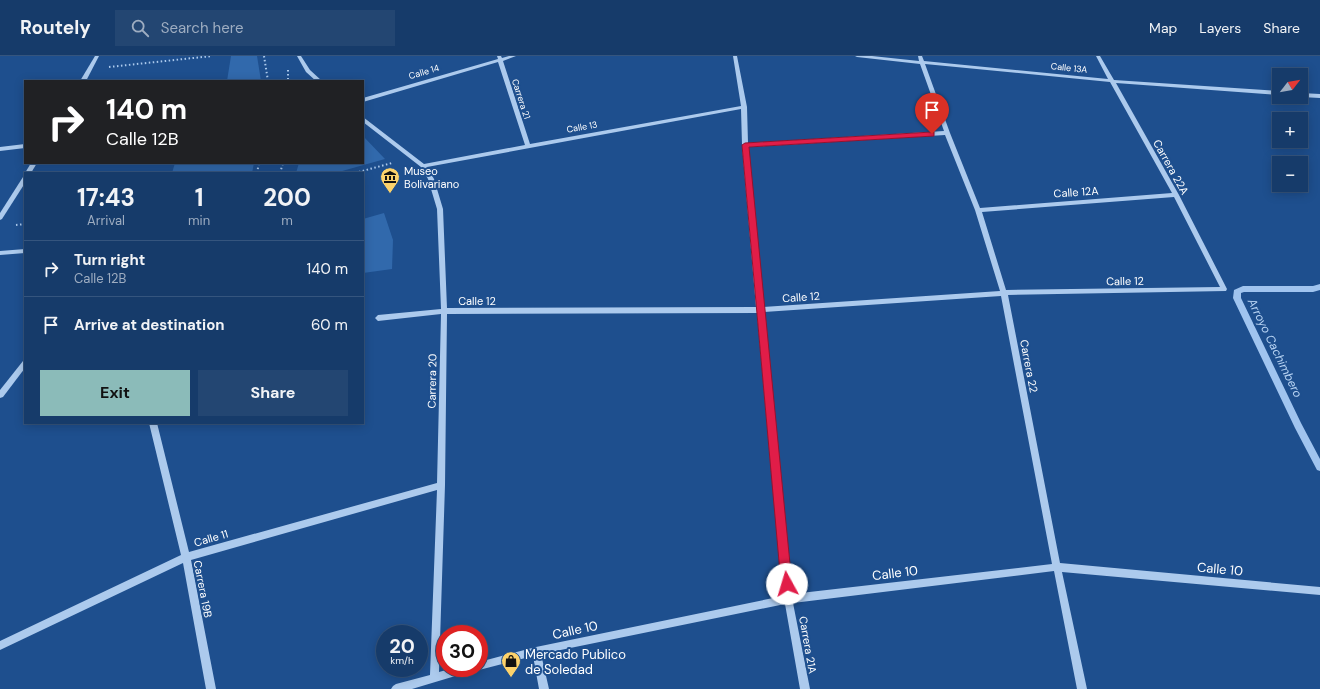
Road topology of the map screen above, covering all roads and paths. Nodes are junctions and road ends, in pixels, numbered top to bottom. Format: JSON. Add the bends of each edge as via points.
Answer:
{"nodes":[{"id":1,"x":97,"y":56,"type":"edge"},
{"id":2,"x":212,"y":56,"type":"edge"},
{"id":3,"x":264,"y":56,"type":"edge"},
{"id":4,"x":299,"y":56,"type":"edge"},
{"id":5,"x":514,"y":56,"type":"edge"},
{"id":6,"x":735,"y":56,"type":"edge"},
{"id":7,"x":857,"y":56,"type":"edge"},
{"id":8,"x":1098,"y":56,"type":"edge"},
{"id":9,"x":500,"y":58,"type":"edge"},
{"id":10,"x":921,"y":59,"type":"edge"},
{"id":11,"x":89,"y":69,"type":"junction"},
{"id":12,"x":84,"y":80,"type":"edge"},
{"id":13,"x":268,"y":80,"type":"edge"},
{"id":14,"x":318,"y":80,"type":"edge"},
{"id":15,"x":1111,"y":81,"type":"junction"},
{"id":16,"x":1272,"y":92,"type":"edge"},
{"id":17,"x":1308,"y":95,"type":"edge"},
{"id":18,"x":1320,"y":96,"type":"edge"},
{"id":19,"x":364,"y":100,"type":"edge"},
{"id":20,"x":744,"y":107,"type":"junction"},
{"id":21,"x":364,"y":120,"type":"edge"},
{"id":22,"x":947,"y":133,"type":"junction"},
{"id":23,"x":745,"y":145,"type":"junction"},
{"id":24,"x":24,"y":146,"type":"edge"},
{"id":25,"x":528,"y":146,"type":"junction"},
{"id":26,"x":0,"y":149,"type":"edge"},
{"id":27,"x":412,"y":157,"type":"junction"},
{"id":28,"x":423,"y":166,"type":"junction"},
{"id":29,"x":359,"y":172,"type":"edge"},
{"id":30,"x":24,"y":180,"type":"edge"},
{"id":31,"x":1176,"y":195,"type":"junction"},
{"id":32,"x":978,"y":210,"type":"junction"},
{"id":33,"x":0,"y":218,"type":"edge"},
{"id":34,"x":24,"y":251,"type":"edge"},
{"id":35,"x":0,"y":253,"type":"edge"},
{"id":36,"x":1224,"y":289,"type":"joint"},
{"id":37,"x":1004,"y":293,"type":"junction"},
{"id":38,"x":760,"y":310,"type":"junction"},
{"id":39,"x":444,"y":311,"type":"junction"},
{"id":40,"x":378,"y":318,"type":"dead end"},
{"id":41,"x":24,"y":364,"type":"edge"},
{"id":42,"x":0,"y":395,"type":"edge"},
{"id":43,"x":153,"y":424,"type":"edge"},
{"id":44,"x":441,"y":485,"type":"junction"},
{"id":45,"x":186,"y":557,"type":"junction"},
{"id":46,"x":1057,"y":567,"type":"junction"},
{"id":47,"x":1320,"y":591,"type":"edge"},
{"id":48,"x":788,"y":599,"type":"junction"},
{"id":49,"x":0,"y":646,"type":"edge"},
{"id":50,"x":536,"y":651,"type":"junction"},
{"id":51,"x":488,"y":664,"type":"edge"},
{"id":52,"x":434,"y":677,"type":"joint"},
{"id":53,"x":212,"y":689,"type":"edge"},
{"id":54,"x":396,"y":689,"type":"edge"},
{"id":55,"x":544,"y":689,"type":"edge"},
{"id":56,"x":805,"y":689,"type":"edge"},
{"id":57,"x":1082,"y":689,"type":"edge"}],
"edges":[{"from":1,"to":11,"type":"street"},
{"from":2,"to":11,"type":"path"},
{"from":3,"to":13,"type":"path"},
{"from":4,"to":14,"type":"street","via":[[308,71]]},
{"from":5,"to":9,"type":"street","name":"Calle 14"},
{"from":6,"to":20,"type":"street","name":"Carrera 21A"},
{"from":7,"to":10,"type":"street","name":"Calle 13A"},
{"from":8,"to":15,"type":"street","name":"Carrera 22A"},
{"from":9,"to":19,"type":"street","name":"Calle 14"},
{"from":9,"to":25,"type":"street","name":"Carrera 21"},
{"from":10,"to":15,"type":"street","name":"Calle 13A"},
{"from":10,"to":22,"type":"street","name":"Carrera 22"},
{"from":11,"to":12,"type":"street"},
{"from":15,"to":16,"type":"street","name":"Calle 13A"},
{"from":15,"to":31,"type":"street","name":"Carrera 22A"},
{"from":17,"to":18,"type":"street"},
{"from":20,"to":23,"type":"street","name":"Carrera 21A"},
{"from":20,"to":25,"type":"street","name":"Calle 13"},
{"from":21,"to":27,"type":"street","name":"Carrera 20"},
{"from":22,"to":23,"type":"street"},
{"from":22,"to":32,"type":"street","name":"Carrera 22"},
{"from":23,"to":38,"type":"street","name":"Carrera 21A"},
{"from":24,"to":26,"type":"street"},
{"from":25,"to":28,"type":"street","name":"Calle 13"},
{"from":27,"to":28,"type":"street","name":"Carrera 20"},
{"from":27,"to":29,"type":"path"},
{"from":28,"to":39,"type":"street","name":"Carrera 20","via":[[431,179],[440,209]]},
{"from":30,"to":33,"type":"street"},
{"from":31,"to":32,"type":"street","name":"Calle 12A"},
{"from":31,"to":36,"type":"street","name":"Carrera 22A"},
{"from":32,"to":37,"type":"street","name":"Carrera 22"},
{"from":34,"to":35,"type":"street"},
{"from":36,"to":37,"type":"street","name":"Calle 12"},
{"from":37,"to":38,"type":"street","name":"Calle 12"},
{"from":37,"to":46,"type":"street","name":"Carrera 22"},
{"from":38,"to":39,"type":"street","name":"Calle 12"},
{"from":38,"to":48,"type":"street","name":"Carrera 21A"},
{"from":39,"to":40,"type":"street","name":"Calle 12"},
{"from":39,"to":44,"type":"street","name":"Carrera 20"},
{"from":41,"to":42,"type":"street"},
{"from":43,"to":45,"type":"street","name":"Carrera 19B"},
{"from":44,"to":45,"type":"street","name":"Calle 11"},
{"from":44,"to":52,"type":"street","name":"Carrera 20"},
{"from":45,"to":49,"type":"street","name":"Calle 11"},
{"from":45,"to":53,"type":"street","name":"Carrera 19B"},
{"from":46,"to":47,"type":"street","name":"Calle 10"},
{"from":46,"to":48,"type":"street","name":"Calle 10"},
{"from":46,"to":57,"type":"street","name":"Carrera 22"},
{"from":48,"to":50,"type":"street","name":"Calle 10"},
{"from":48,"to":56,"type":"street","name":"Carrera 21A"},
{"from":50,"to":51,"type":"street","name":"Calle 10"},
{"from":50,"to":55,"type":"street"},
{"from":52,"to":54,"type":"street"}]}
